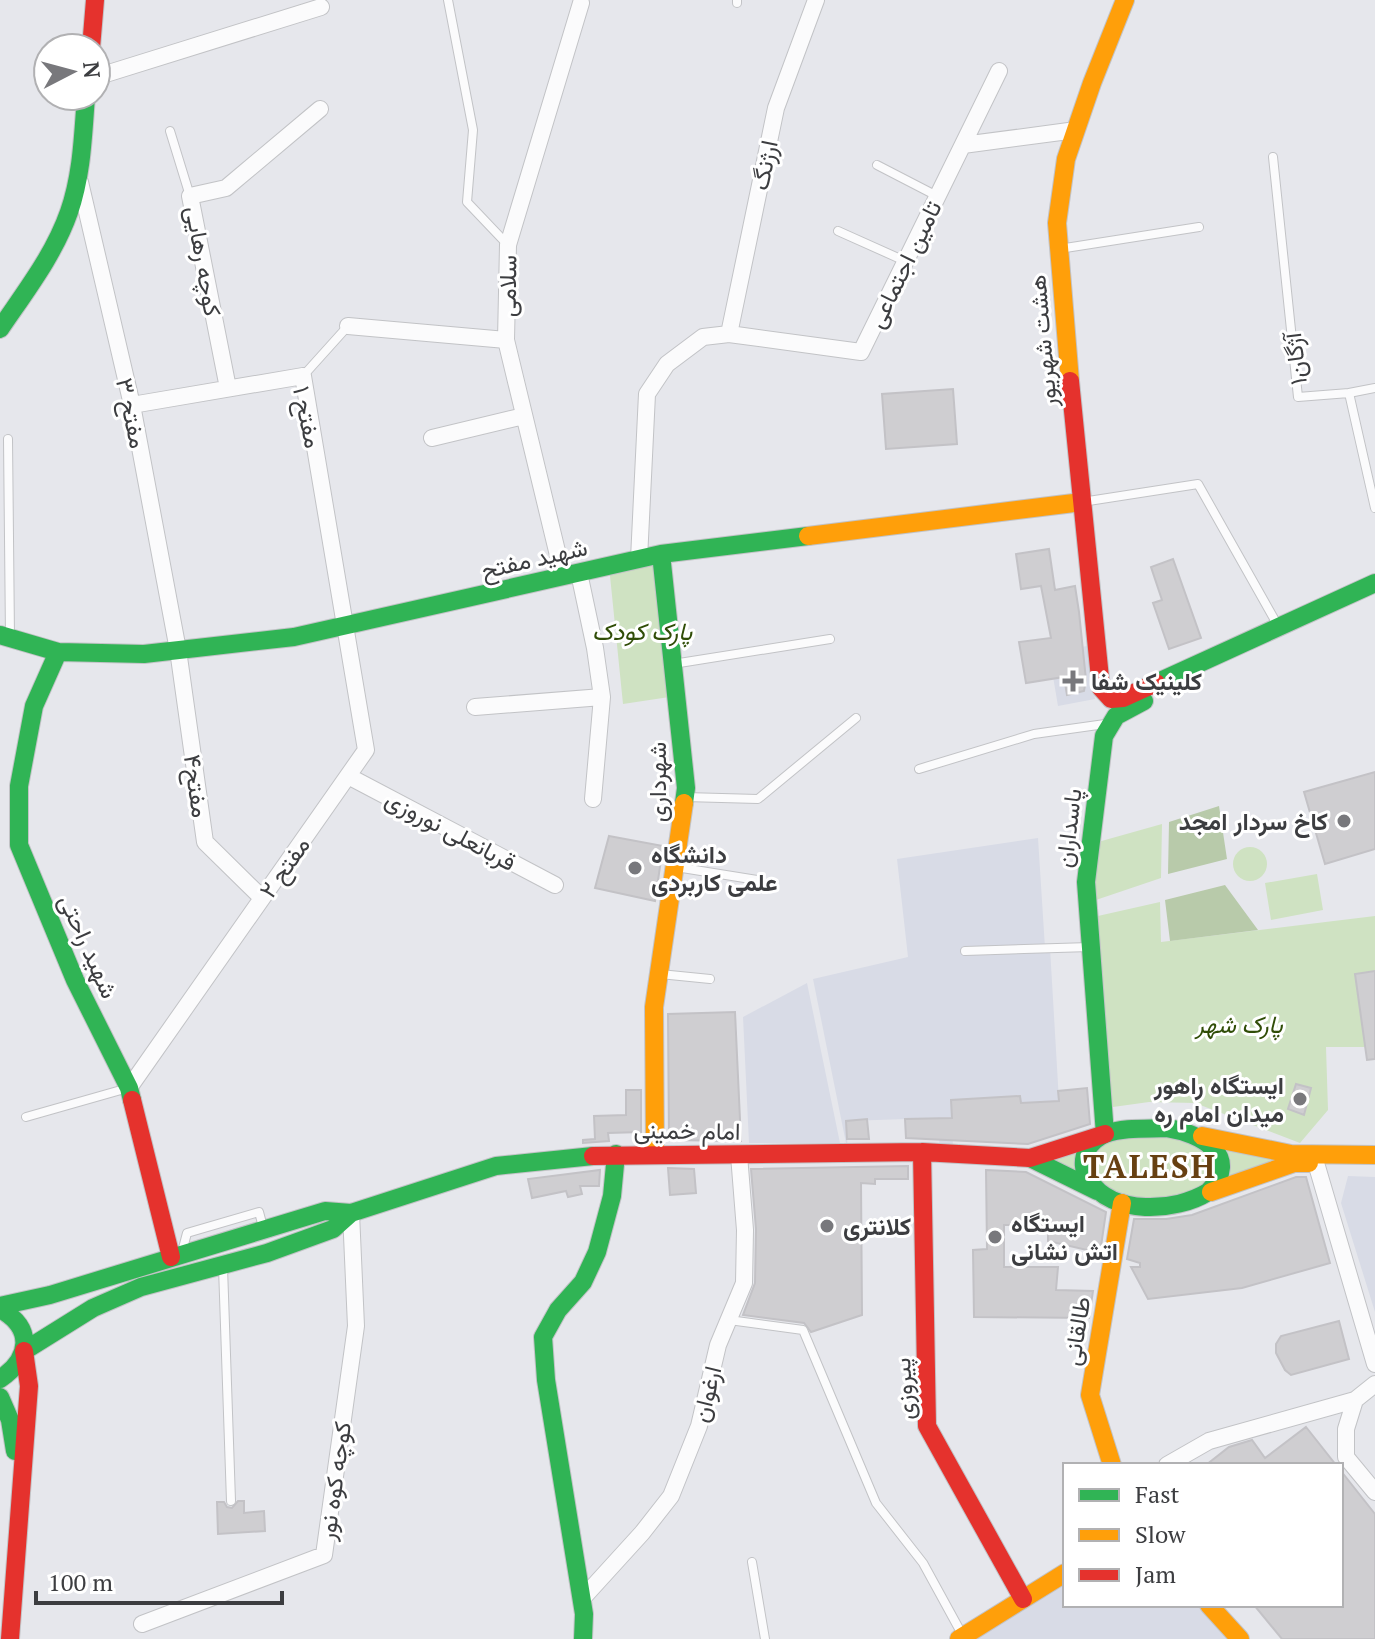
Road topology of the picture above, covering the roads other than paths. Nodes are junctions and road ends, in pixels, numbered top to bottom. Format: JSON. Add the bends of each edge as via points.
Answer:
{"nodes":[{"id":1,"x":95,"y":0,"type":"edge"},
{"id":2,"x":448,"y":0,"type":"edge"},
{"id":3,"x":816,"y":0,"type":"edge"},
{"id":4,"x":1125,"y":0,"type":"edge"},
{"id":5,"x":580,"y":2,"type":"edge"},
{"id":6,"x":321,"y":7,"type":"dead end"},
{"id":7,"x":92,"y":32,"type":"edge"},
{"id":8,"x":999,"y":71,"type":"dead end"},
{"id":9,"x":112,"y":72,"type":"edge"},
{"id":10,"x":320,"y":109,"type":"dead end"},
{"id":11,"x":84,"y":112,"type":"edge"},
{"id":12,"x":1076,"y":130,"type":"junction"},
{"id":13,"x":170,"y":131,"type":"dead end"},
{"id":14,"x":963,"y":145,"type":"junction"},
{"id":15,"x":1273,"y":157,"type":"dead end"},
{"id":16,"x":877,"y":165,"type":"dead end"},
{"id":17,"x":78,"y":177,"type":"junction"},
{"id":18,"x":190,"y":196,"type":"junction"},
{"id":19,"x":938,"y":197,"type":"junction"},
{"id":20,"x":1199,"y":227,"type":"dead end"},
{"id":21,"x":838,"y":231,"type":"dead end"},
{"id":22,"x":508,"y":245,"type":"junction"},
{"id":23,"x":1059,"y":249,"type":"junction"},
{"id":24,"x":906,"y":261,"type":"junction"},
{"id":25,"x":348,"y":326,"type":"joint"},
{"id":26,"x":0,"y":329,"type":"edge"},
{"id":27,"x":729,"y":334,"type":"junction"},
{"id":28,"x":506,"y":340,"type":"junction"},
{"id":29,"x":303,"y":376,"type":"junction"},
{"id":30,"x":228,"y":388,"type":"junction"},
{"id":31,"x":1375,"y":388,"type":"edge"},
{"id":32,"x":1349,"y":393,"type":"junction"},
{"id":33,"x":132,"y":405,"type":"junction"},
{"id":34,"x":524,"y":416,"type":"junction"},
{"id":35,"x":432,"y":438,"type":"dead end"},
{"id":36,"x":8,"y":439,"type":"dead end"},
{"id":37,"x":1082,"y":502,"type":"junction"},
{"id":38,"x":1375,"y":508,"type":"edge"},
{"id":39,"x":661,"y":554,"type":"junction"},
{"id":40,"x":639,"y":559,"type":"junction"},
{"id":41,"x":571,"y":574,"type":"junction"},
{"id":42,"x":1375,"y":583,"type":"edge"},
{"id":43,"x":346,"y":625,"type":"junction"},
{"id":44,"x":1279,"y":629,"type":"junction"},
{"id":45,"x":5,"y":636,"type":"edge"},
{"id":46,"x":830,"y":639,"type":"dead end"},
{"id":47,"x":178,"y":650,"type":"junction"},
{"id":48,"x":58,"y":652,"type":"junction"},
{"id":49,"x":673,"y":664,"type":"junction"},
{"id":50,"x":602,"y":697,"type":"junction"},
{"id":51,"x":475,"y":707,"type":"dead end"},
{"id":52,"x":856,"y":718,"type":"dead end"},
{"id":53,"x":1110,"y":723,"type":"junction"},
{"id":54,"x":919,"y":769,"type":"dead end"},
{"id":55,"x":348,"y":776,"type":"junction"},
{"id":56,"x":685,"y":797,"type":"junction"},
{"id":57,"x":593,"y":799,"type":"dead end"},
{"id":58,"x":676,"y":867,"type":"junction"},
{"id":59,"x":757,"y":880,"type":"dead end"},
{"id":60,"x":555,"y":885,"type":"dead end"},
{"id":61,"x":262,"y":898,"type":"junction"},
{"id":62,"x":1091,"y":947,"type":"junction"},
{"id":63,"x":965,"y":951,"type":"dead end"},
{"id":64,"x":659,"y":974,"type":"junction"},
{"id":65,"x":710,"y":979,"type":"dead end"},
{"id":66,"x":129,"y":1088,"type":"junction"},
{"id":67,"x":26,"y":1117,"type":"dead end"},
{"id":68,"x":1105,"y":1134,"type":"junction"},
{"id":69,"x":1202,"y":1136,"type":"junction"},
{"id":70,"x":922,"y":1152,"type":"junction"},
{"id":71,"x":616,"y":1154,"type":"junction"},
{"id":72,"x":655,"y":1154,"type":"junction"},
{"id":73,"x":739,"y":1155,"type":"junction"},
{"id":74,"x":1375,"y":1155,"type":"edge"},
{"id":75,"x":1030,"y":1158,"type":"junction"},
{"id":76,"x":1316,"y":1163,"type":"junction"},
{"id":77,"x":1375,"y":1163,"type":"edge"},
{"id":78,"x":1211,"y":1192,"type":"junction"},
{"id":79,"x":1122,"y":1203,"type":"junction"},
{"id":80,"x":351,"y":1213,"type":"junction"},
{"id":81,"x":176,"y":1256,"type":"junction"},
{"id":82,"x":223,"y":1267,"type":"junction"},
{"id":83,"x":0,"y":1307,"type":"edge"},
{"id":84,"x":729,"y":1320,"type":"junction"},
{"id":85,"x":24,"y":1351,"type":"junction"},
{"id":86,"x":1375,"y":1364,"type":"edge"},
{"id":87,"x":0,"y":1379,"type":"edge"},
{"id":88,"x":1375,"y":1384,"type":"edge"},
{"id":89,"x":0,"y":1397,"type":"edge"},
{"id":90,"x":1355,"y":1400,"type":"junction"},
{"id":91,"x":1112,"y":1463,"type":"edge"},
{"id":92,"x":1170,"y":1463,"type":"edge"},
{"id":93,"x":22,"y":1490,"type":"junction"},
{"id":94,"x":1375,"y":1492,"type":"edge"},
{"id":95,"x":231,"y":1501,"type":"dead end"},
{"id":96,"x":752,"y":1562,"type":"dead end"},
{"id":97,"x":1063,"y":1574,"type":"edge"},
{"id":98,"x":1023,"y":1599,"type":"junction"},
{"id":99,"x":581,"y":1600,"type":"junction"},
{"id":100,"x":1213,"y":1609,"type":"edge"},
{"id":101,"x":142,"y":1624,"type":"dead end"},
{"id":102,"x":962,"y":1638,"type":"edge"},
{"id":103,"x":10,"y":1639,"type":"edge"},
{"id":104,"x":583,"y":1639,"type":"edge"},
{"id":105,"x":765,"y":1639,"type":"edge"},
{"id":106,"x":1240,"y":1639,"type":"edge"}],
"edges":[{"from":1,"to":7,"type":"street"},
{"from":2,"to":22,"type":"lane","via":[[473,130],[467,202]]},
{"from":3,"to":27,"type":"street","name":"ارژنگ","via":[[776,108]]},
{"from":4,"to":12,"type":"street","name":"هشت شهریور"},
{"from":5,"to":22,"type":"street","name":"سلامی"},
{"from":6,"to":9,"type":"street"},
{"from":8,"to":14,"type":"street","name":"تامین اجتماعی"},
{"from":10,"to":18,"type":"street","name":"کوچه رهایی","via":[[226,188]]},
{"from":11,"to":17,"type":"street"},
{"from":12,"to":14,"type":"street"},
{"from":12,"to":23,"type":"street","name":"هشت شهریور","via":[[1066,159]]},
{"from":13,"to":18,"type":"lane"},
{"from":14,"to":19,"type":"street","name":"تامین اجتماعی"},
{"from":15,"to":32,"type":"lane","name":"۱آژگان","via":[[1298,397]]},
{"from":16,"to":19,"type":"lane"},
{"from":17,"to":26,"type":"street","via":[[69,214]]},
{"from":17,"to":33,"type":"street","name":"مفتح ۳"},
{"from":18,"to":30,"type":"street","name":"کوچه رهایی"},
{"from":19,"to":24,"type":"street","name":"تامین اجتماعی"},
{"from":20,"to":23,"type":"lane"},
{"from":21,"to":24,"type":"lane"},
{"from":22,"to":28,"type":"street","name":"سلامی"},
{"from":23,"to":37,"type":"street","name":"هشت شهریور"},
{"from":24,"to":27,"type":"street","name":"تامین اجتماعی","via":[[861,352]]},
{"from":25,"to":28,"type":"street"},
{"from":25,"to":29,"type":"lane"},
{"from":27,"to":40,"type":"street","name":"تامین اجتماعی","via":[[703,337],[667,364],[647,394]]},
{"from":28,"to":34,"type":"street","name":"سلامی"},
{"from":29,"to":30,"type":"street","name":"مفتح ۱"},
{"from":29,"to":43,"type":"street","name":"مفتح ۱"},
{"from":30,"to":33,"type":"street","name":"مفتح ۱"},
{"from":31,"to":32,"type":"lane"},
{"from":32,"to":38,"type":"lane"},
{"from":33,"to":47,"type":"street","name":"مفتح ۳"},
{"from":34,"to":35,"type":"street"},
{"from":34,"to":41,"type":"street","name":"سلامی"},
{"from":36,"to":45,"type":"lane"},
{"from":37,"to":39,"type":"street","name":"شهید مفتح"},
{"from":37,"to":44,"type":"lane","via":[[1198,484]]},
{"from":37,"to":44,"type":"street","name":"هشت شهریور","via":[[1101,688],[1111,699]]},
{"from":39,"to":40,"type":"street","name":"شهید مفتح"},
{"from":39,"to":49,"type":"street","name":"شهرداری"},
{"from":40,"to":41,"type":"street","name":"شهید مفتح"},
{"from":41,"to":43,"type":"street","name":"شهید مفتح"},
{"from":41,"to":50,"type":"street","name":"سلامی","via":[[595,648]]},
{"from":42,"to":44,"type":"street"},
{"from":43,"to":47,"type":"street","name":"شهید مفتح","via":[[294,637]]},
{"from":43,"to":55,"type":"street","name":"مفتح ۲","via":[[366,750]]},
{"from":44,"to":53,"type":"street"},
{"from":45,"to":48,"type":"street","name":"شهید مفتح"},
{"from":46,"to":49,"type":"lane"},
{"from":47,"to":48,"type":"street","name":"شهید مفتح"},
{"from":47,"to":61,"type":"street","name":"مفتح۴","via":[[205,842]]},
{"from":48,"to":66,"type":"street","name":"شهید راحتی","via":[[34,706],[19,786],[19,845],[75,980]]},
{"from":49,"to":56,"type":"street","name":"شهرداری"},
{"from":50,"to":51,"type":"street"},
{"from":50,"to":57,"type":"street","name":"سلامی"},
{"from":52,"to":56,"type":"lane","via":[[758,799]]},
{"from":53,"to":54,"type":"lane","via":[[1034,734]]},
{"from":53,"to":62,"type":"street","name":"پاسداران","via":[[1101,752],[1086,882]]},
{"from":55,"to":60,"type":"street","name":"قربانعلی نوروزی"},
{"from":55,"to":61,"type":"street","name":"مفتح ۲"},
{"from":56,"to":58,"type":"street","name":"شهرداری"},
{"from":58,"to":59,"type":"lane"},
{"from":58,"to":64,"type":"street","name":"شهرداری"},
{"from":61,"to":66,"type":"street","name":"مفتح ۲"},
{"from":62,"to":63,"type":"lane"},
{"from":62,"to":68,"type":"street","name":"پاسداران"},
{"from":64,"to":65,"type":"lane"},
{"from":64,"to":72,"type":"street","name":"شهرداری","via":[[653,1036]]},
{"from":66,"to":67,"type":"lane"},
{"from":66,"to":81,"type":"street","name":"شهید راحتی"},
{"from":68,"to":69,"type":"street","via":[[1167,1128]]},
{"from":68,"to":75,"type":"street","name":"امام خمینی"},
{"from":68,"to":79,"type":"street","via":[[1085,1155],[1085,1177]]},
{"from":69,"to":74,"type":"street","via":[[1291,1154]]},
{"from":69,"to":78,"type":"street","via":[[1219,1161]]},
{"from":70,"to":73,"type":"street","name":"امام خمینی"},
{"from":70,"to":75,"type":"street","name":"امام خمینی"},
{"from":70,"to":98,"type":"street","name":"پیروزی","via":[[927,1426]]},
{"from":71,"to":72,"type":"street","name":"امام خمینی"},
{"from":71,"to":80,"type":"street","name":"امام خمینی","via":[[496,1166]]},
{"from":71,"to":99,"type":"street","via":[[612,1196],[597,1252],[583,1282],[543,1337]]},
{"from":72,"to":73,"type":"street","name":"امام خمینی"},
{"from":73,"to":84,"type":"street","name":"ارغوان","via":[[744,1283]]},
{"from":75,"to":79,"type":"street","name":"امام خمینی"},
{"from":76,"to":77,"type":"street"},
{"from":76,"to":78,"type":"street","via":[[1294,1163]]},
{"from":76,"to":86,"type":"street"},
{"from":78,"to":79,"type":"street","via":[[1183,1202]]},
{"from":79,"to":91,"type":"street","name":"طالقانی","via":[[1090,1395]]},
{"from":80,"to":81,"type":"street","name":"امام خمینی","via":[[325,1211]]},
{"from":80,"to":82,"type":"street","name":"امام خمینی","via":[[333,1229]]},
{"from":80,"to":101,"type":"street","name":"کوچه کوه نور","via":[[356,1326],[324,1555]]},
{"from":81,"to":83,"type":"street","name":"امام خمینی"},
{"from":82,"to":85,"type":"street","name":"امام خمینی","via":[[141,1287],[93,1308]]},
{"from":82,"to":95,"type":"lane"},
{"from":83,"to":85,"type":"street","via":[[21,1328]]},
{"from":84,"to":99,"type":"street","name":"ارغوان","via":[[699,1426],[671,1496]]},
{"from":84,"to":102,"type":"lane","via":[[803,1330],[876,1503],[923,1563]]},
{"from":85,"to":87,"type":"street","name":"امام خمینی","via":[[20,1363]]},
{"from":85,"to":93,"type":"street","via":[[29,1386]]},
{"from":88,"to":90,"type":"street"},
{"from":89,"to":93,"type":"street","via":[[10,1420]]},
{"from":90,"to":92,"type":"street","via":[[1209,1441]]},
{"from":90,"to":94,"type":"street","via":[[1346,1429],[1346,1457]]},
{"from":93,"to":103,"type":"street"},
{"from":96,"to":105,"type":"lane"},
{"from":97,"to":98,"type":"street"},
{"from":98,"to":102,"type":"street"},
{"from":99,"to":104,"type":"street"},
{"from":100,"to":106,"type":"street"}]}
